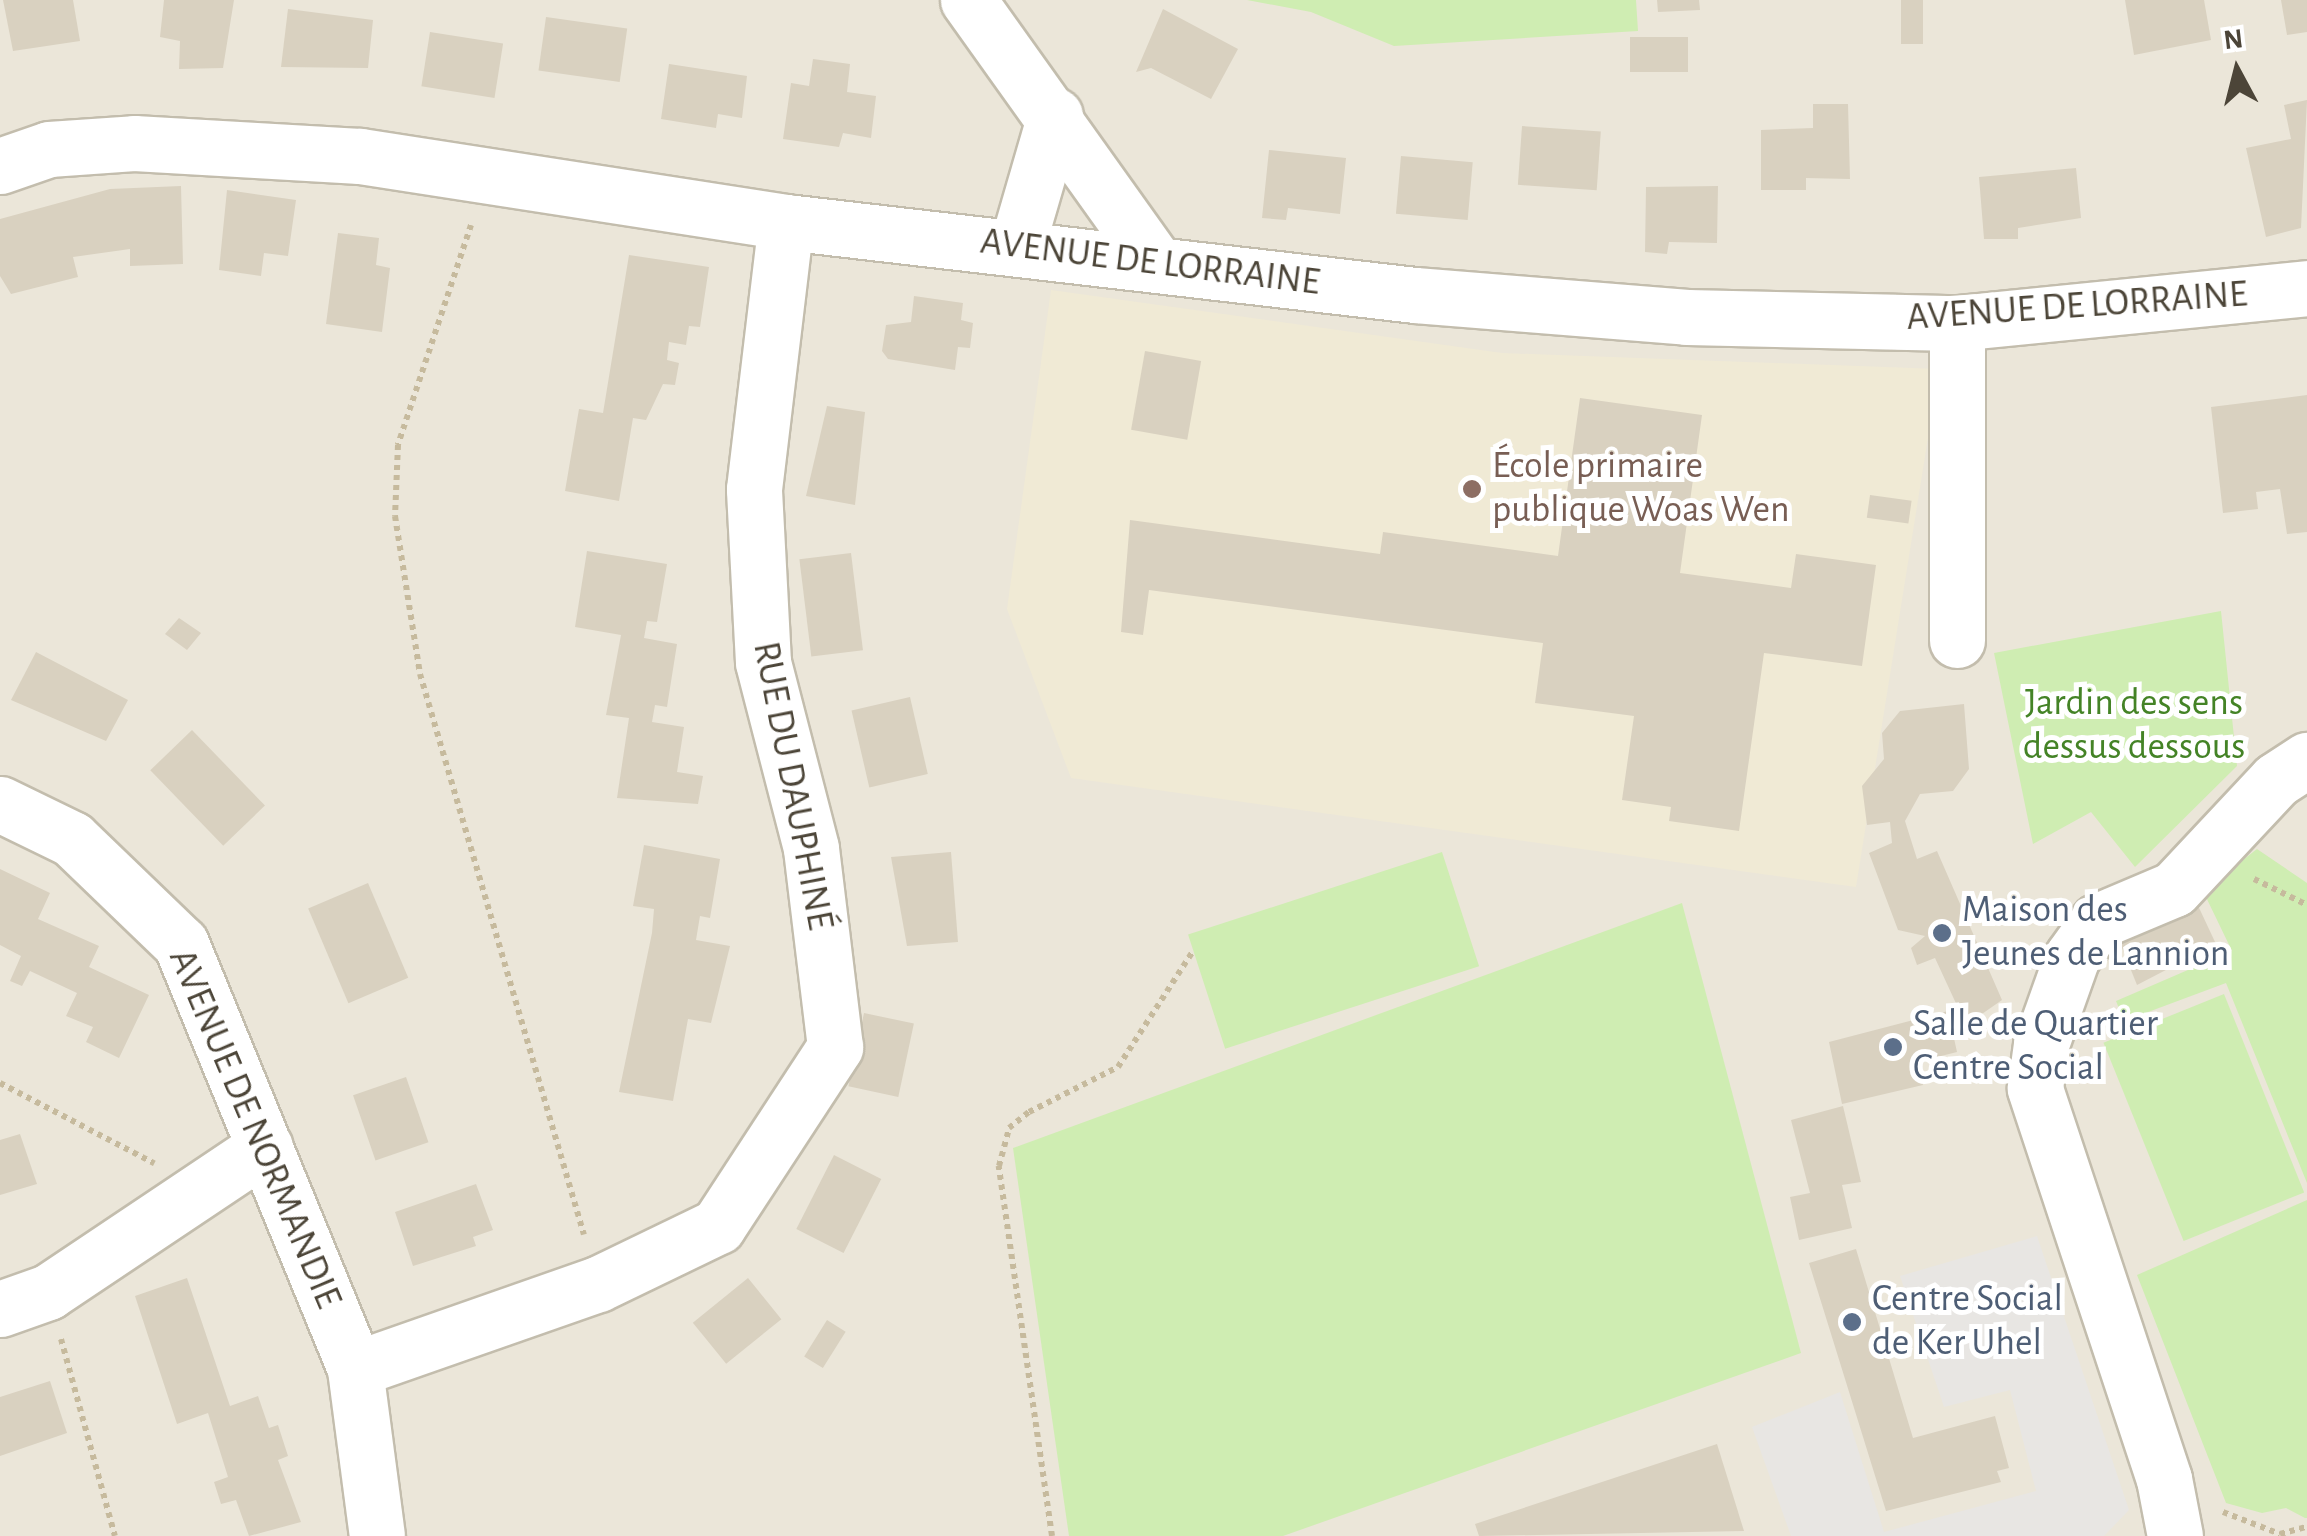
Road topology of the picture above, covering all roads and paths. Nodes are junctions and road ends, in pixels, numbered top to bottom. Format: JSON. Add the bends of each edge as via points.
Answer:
{"nodes":[{"id":1,"x":968,"y":0,"type":"edge"},
{"id":2,"x":1055,"y":115,"type":"junction"},
{"id":3,"x":0,"y":166,"type":"edge"},
{"id":4,"x":485,"y":176,"type":"junction"},
{"id":5,"x":786,"y":222,"type":"junction"},
{"id":6,"x":1016,"y":246,"type":"junction"},
{"id":7,"x":1154,"y":261,"type":"junction"},
{"id":8,"x":2307,"y":288,"type":"edge"},
{"id":9,"x":1957,"y":323,"type":"junction"},
{"id":10,"x":1957,"y":640,"type":"dead end"},
{"id":11,"x":2307,"y":760,"type":"edge"},
{"id":12,"x":0,"y":804,"type":"edge"},
{"id":13,"x":2209,"y":857,"type":"junction"},
{"id":14,"x":2307,"y":905,"type":"edge"},
{"id":15,"x":1193,"y":951,"type":"dead end"},
{"id":16,"x":0,"y":1083,"type":"edge"},
{"id":17,"x":265,"y":1147,"type":"junction"},
{"id":18,"x":201,"y":1187,"type":"junction"},
{"id":19,"x":598,"y":1284,"type":"junction"},
{"id":20,"x":24,"y":1300,"type":"edge"},
{"id":21,"x":356,"y":1369,"type":"junction"},
{"id":22,"x":2172,"y":1527,"type":"edge"},
{"id":23,"x":2307,"y":1527,"type":"edge"},
{"id":24,"x":115,"y":1536,"type":"edge"},
{"id":25,"x":377,"y":1536,"type":"edge"},
{"id":26,"x":1052,"y":1536,"type":"edge"}],
"edges":[{"from":1,"to":2,"type":"street"},
{"from":2,"to":6,"type":"street"},
{"from":2,"to":7,"type":"street"},
{"from":3,"to":4,"type":"street","name":"AVENUE DE LORRAINE","via":[[50,149],[134,143],[360,156]]},
{"from":4,"to":5,"type":"street","name":"AVENUE DE LORRAINE"},
{"from":4,"to":19,"type":"path","via":[[443,326],[398,446],[395,516],[420,674]]},
{"from":5,"to":6,"type":"street","name":"AVENUE DE LORRAINE"},
{"from":5,"to":19,"type":"street","name":"RUE DU DAUPHINÉ","via":[[754,489],[764,662],[811,848],[835,1047],[718,1226]]},
{"from":6,"to":7,"type":"street","name":"AVENUE DE LORRAINE"},
{"from":7,"to":9,"type":"street","name":"AVENUE DE LORRAINE","via":[[1687,317]]},
{"from":8,"to":9,"type":"street","name":"AVENUE DE LORRAINE"},
{"from":9,"to":10,"type":"street"},
{"from":11,"to":13,"type":"street","via":[[2276,780]]},
{"from":12,"to":17,"type":"street","name":"AVENUE DE NORMANDIE","via":[[72,839],[181,944]]},
{"from":13,"to":14,"type":"path"},
{"from":13,"to":22,"type":"street","via":[[2174,890],[2098,921],[2053,1001],[2035,1088]]},
{"from":15,"to":26,"type":"path","via":[[1118,1067],[1009,1128],[999,1166]]},
{"from":16,"to":18,"type":"path"},
{"from":17,"to":18,"type":"street"},
{"from":17,"to":21,"type":"street","name":"AVENUE DE NORMANDIE"},
{"from":18,"to":20,"type":"street"},
{"from":19,"to":21,"type":"street","name":"RUE DU DAUPHINÉ"},
{"from":20,"to":24,"type":"path"},
{"from":21,"to":25,"type":"street","name":"AVENUE DE NORMANDIE"},
{"from":22,"to":23,"type":"path","via":[[2214,1508],[2280,1534]]}]}
